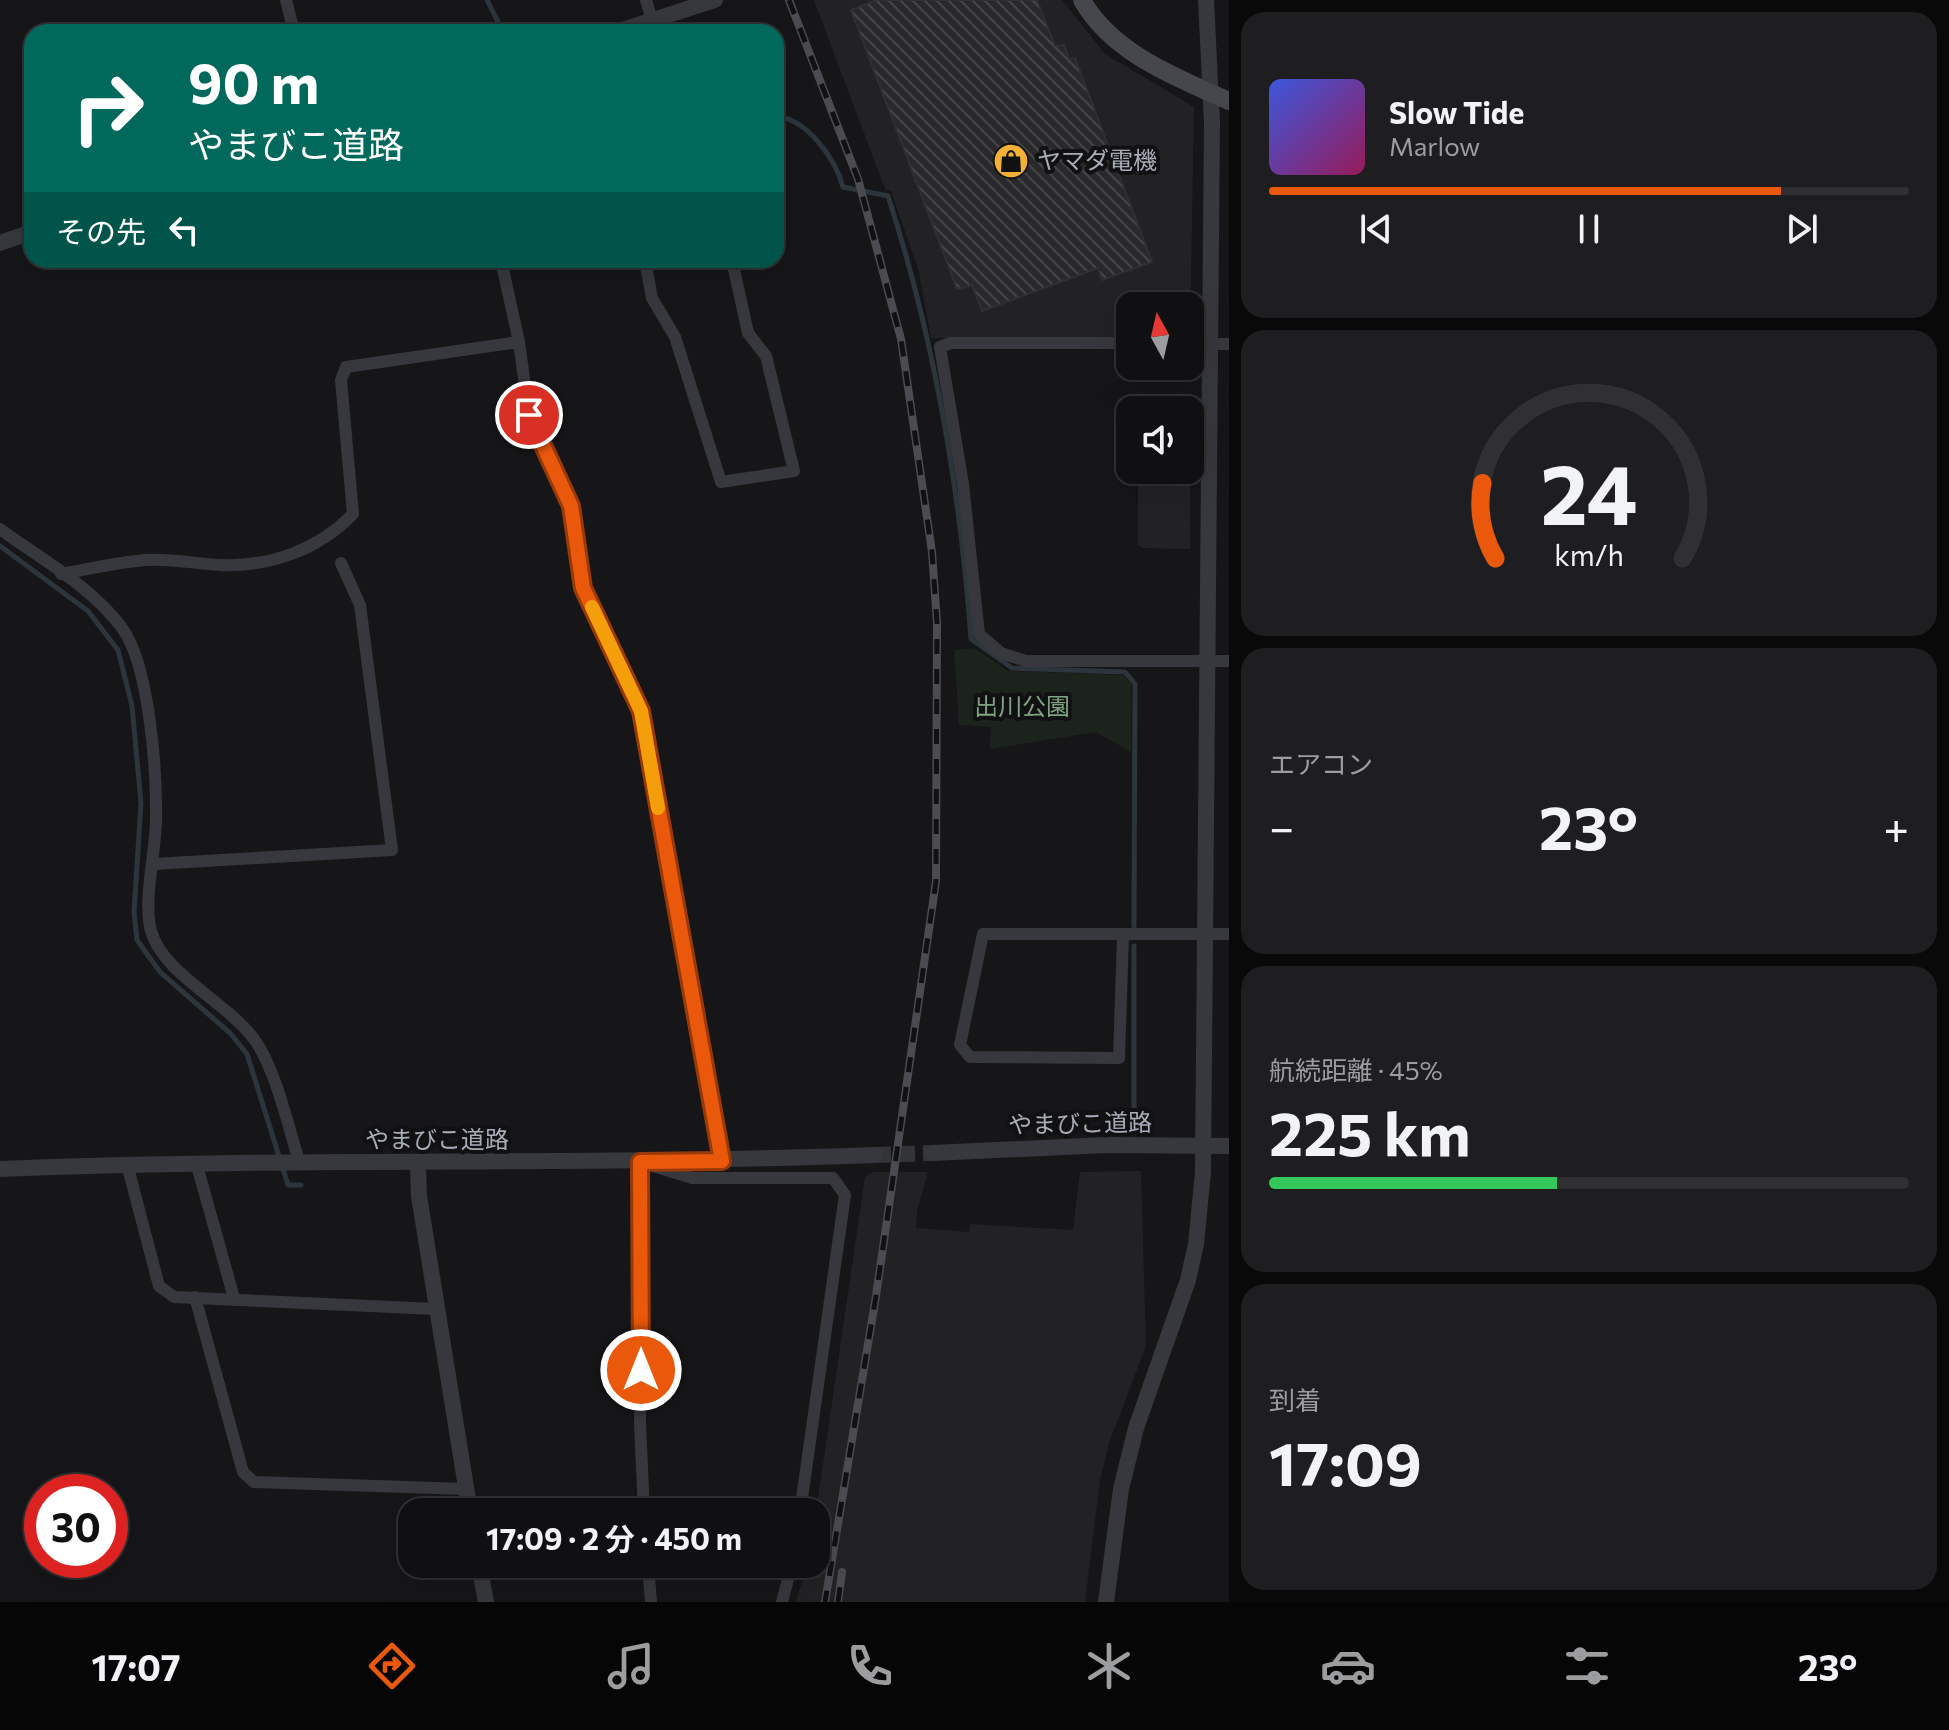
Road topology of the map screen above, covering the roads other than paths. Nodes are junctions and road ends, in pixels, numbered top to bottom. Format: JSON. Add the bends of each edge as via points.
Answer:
{"nodes":[{"id":1,"x":286,"y":0,"type":"edge"},
{"id":2,"x":646,"y":0,"type":"edge"},
{"id":3,"x":715,"y":0,"type":"edge"},
{"id":4,"x":1082,"y":0,"type":"edge"},
{"id":5,"x":1206,"y":0,"type":"edge"},
{"id":6,"x":652,"y":20,"type":"junction"},
{"id":7,"x":292,"y":24,"type":"edge"},
{"id":8,"x":640,"y":24,"type":"edge"},
{"id":9,"x":1220,"y":97,"type":"edge"},
{"id":10,"x":24,"y":235,"type":"edge"},
{"id":11,"x":0,"y":243,"type":"edge"},
{"id":12,"x":503,"y":268,"type":"edge"},
{"id":13,"x":646,"y":268,"type":"edge"},
{"id":14,"x":734,"y":268,"type":"edge"},
{"id":15,"x":519,"y":342,"type":"junction"},
{"id":16,"x":1116,"y":343,"type":"edge"},
{"id":17,"x":1204,"y":344,"type":"edge"},
{"id":18,"x":1211,"y":344,"type":"junction"},
{"id":19,"x":1229,"y":344,"type":"edge"},
{"id":20,"x":0,"y":529,"type":"edge"},
{"id":21,"x":341,"y":563,"type":"dead end"},
{"id":22,"x":61,"y":574,"type":"junction"},
{"id":23,"x":1208,"y":661,"type":"junction"},
{"id":24,"x":1229,"y":661,"type":"edge"},
{"id":25,"x":641,"y":711,"type":"joint"},
{"id":26,"x":154,"y":864,"type":"junction"},
{"id":27,"x":1205,"y":934,"type":"junction"},
{"id":28,"x":1229,"y":934,"type":"edge"},
{"id":29,"x":1123,"y":935,"type":"junction"},
{"id":30,"x":1203,"y":1146,"type":"junction"},
{"id":31,"x":1229,"y":1146,"type":"edge"},
{"id":32,"x":932,"y":1153,"type":"tunnel mouth"},
{"id":33,"x":875,"y":1155,"type":"tunnel mouth"},
{"id":34,"x":722,"y":1161,"type":"junction"},
{"id":35,"x":196,"y":1162,"type":"junction"},
{"id":36,"x":640,"y":1162,"type":"junction"},
{"id":37,"x":127,"y":1164,"type":"junction"},
{"id":38,"x":296,"y":1164,"type":"junction"},
{"id":39,"x":418,"y":1164,"type":"junction"},
{"id":40,"x":0,"y":1169,"type":"edge"},
{"id":41,"x":195,"y":1297,"type":"junction"},
{"id":42,"x":234,"y":1298,"type":"junction"},
{"id":43,"x":436,"y":1309,"type":"junction"},
{"id":44,"x":466,"y":1489,"type":"junction"},
{"id":45,"x":468,"y":1498,"type":"edge"},
{"id":46,"x":644,"y":1498,"type":"edge"},
{"id":47,"x":802,"y":1498,"type":"edge"},
{"id":48,"x":482,"y":1578,"type":"edge"},
{"id":49,"x":649,"y":1578,"type":"edge"},
{"id":50,"x":788,"y":1578,"type":"edge"},
{"id":51,"x":486,"y":1602,"type":"edge"},
{"id":52,"x":651,"y":1602,"type":"edge"},
{"id":53,"x":782,"y":1602,"type":"edge"},
{"id":54,"x":1106,"y":1602,"type":"edge"}],
"edges":[{"from":1,"to":7,"type":"street"},
{"from":2,"to":6,"type":"street"},
{"from":3,"to":6,"type":"street"},
{"from":4,"to":9,"type":"main road","via":[[1117,42]]},
{"from":5,"to":9,"type":"street"},
{"from":6,"to":8,"type":"street"},
{"from":9,"to":18,"type":"street"},
{"from":10,"to":11,"type":"street"},
{"from":12,"to":15,"type":"street"},
{"from":13,"to":14,"type":"street","via":[[652,298],[675,337],[721,482],[794,471],[766,356],[748,333]]},
{"from":15,"to":22,"type":"street","via":[[346,367],[341,380],[353,514],[332,536],[305,550],[224,565],[148,559]]},
{"from":15,"to":25,"type":"street","via":[[529,415],[571,506],[583,588]]},
{"from":16,"to":23,"type":"street","via":[[940,347],[963,484],[979,634],[1001,653],[1026,661]]},
{"from":17,"to":18,"type":"street"},
{"from":18,"to":19,"type":"street"},
{"from":18,"to":23,"type":"street"},
{"from":20,"to":22,"type":"street"},
{"from":21,"to":26,"type":"street","via":[[360,605],[392,850]]},
{"from":22,"to":26,"type":"street","via":[[103,606],[124,630],[134,652],[149,716]]},
{"from":23,"to":24,"type":"street"},
{"from":23,"to":27,"type":"street"},
{"from":25,"to":34,"type":"street"},
{"from":26,"to":38,"type":"street","via":[[151,932],[176,968],[223,1004],[255,1040]]},
{"from":27,"to":28,"type":"street"},
{"from":27,"to":29,"type":"street"},
{"from":27,"to":30,"type":"street"},
{"from":29,"to":29,"type":"street","via":[[983,934],[960,1045],[970,1057],[1119,1058]]},
{"from":30,"to":31,"type":"street","name":"やまびこ道路"},
{"from":30,"to":32,"type":"street","name":"やまびこ道路"},
{"from":30,"to":54,"type":"street","via":[[1196,1244],[1128,1459]]},
{"from":33,"to":34,"type":"street","name":"やまびこ道路"},
{"from":34,"to":36,"type":"street","name":"やまびこ道路"},
{"from":35,"to":37,"type":"street","name":"やまびこ道路"},
{"from":35,"to":38,"type":"street","name":"やまびこ道路"},
{"from":35,"to":42,"type":"street"},
{"from":36,"to":39,"type":"street","name":"やまびこ道路"},
{"from":36,"to":46,"type":"street"},
{"from":36,"to":47,"type":"street","via":[[692,1178],[833,1178],[845,1195]]},
{"from":37,"to":40,"type":"street","name":"やまびこ道路"},
{"from":37,"to":41,"type":"street","via":[[159,1286],[174,1297]]},
{"from":38,"to":39,"type":"street","name":"やまびこ道路"},
{"from":39,"to":43,"type":"street"},
{"from":41,"to":42,"type":"street"},
{"from":41,"to":44,"type":"street","via":[[243,1472],[254,1482]]},
{"from":42,"to":43,"type":"street"},
{"from":43,"to":44,"type":"street"},
{"from":44,"to":45,"type":"street"},
{"from":48,"to":51,"type":"street"},
{"from":49,"to":52,"type":"street"},
{"from":50,"to":53,"type":"street"}]}
